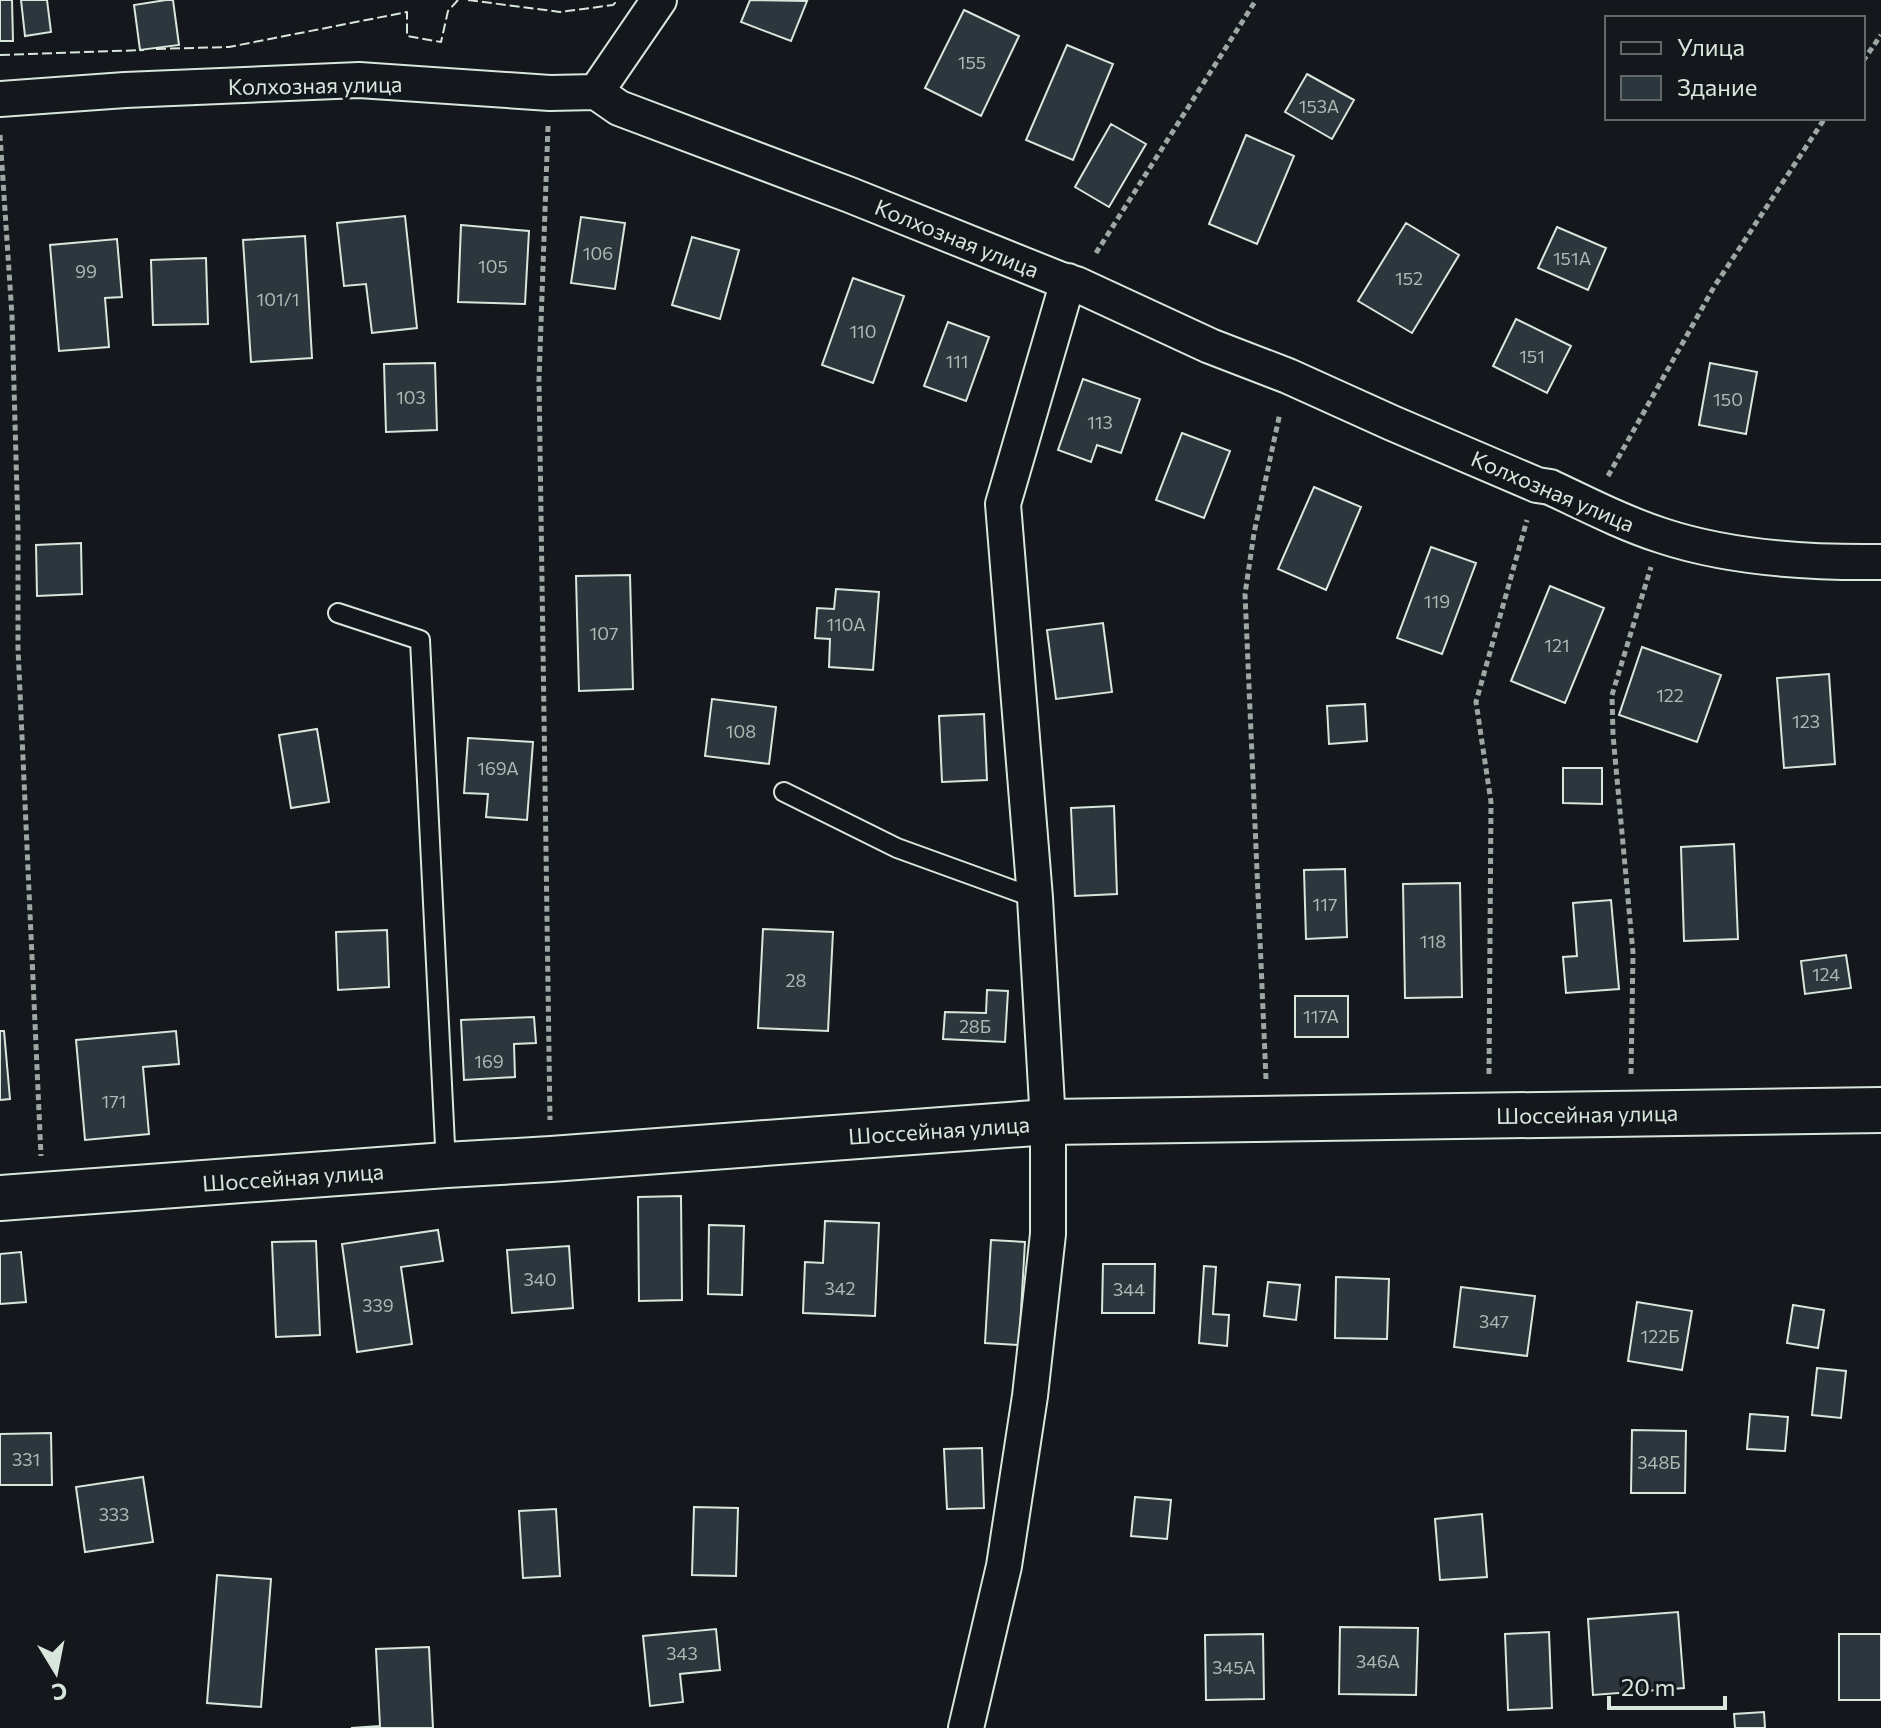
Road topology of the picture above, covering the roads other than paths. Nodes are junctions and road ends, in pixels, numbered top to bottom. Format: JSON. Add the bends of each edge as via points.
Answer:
{"nodes":[{"id":1,"x":659,"y":0,"type":"edge"},
{"id":2,"x":596,"y":92,"type":"junction"},
{"id":3,"x":0,"y":99,"type":"edge"},
{"id":4,"x":1072,"y":282,"type":"junction"},
{"id":5,"x":1881,"y":562,"type":"edge"},
{"id":6,"x":338,"y":613,"type":"dead end"},
{"id":7,"x":784,"y":792,"type":"dead end"},
{"id":8,"x":1035,"y":898,"type":"junction"},
{"id":9,"x":1881,"y":1110,"type":"edge"},
{"id":10,"x":1048,"y":1122,"type":"junction"},
{"id":11,"x":446,"y":1165,"type":"junction"},
{"id":12,"x":21,"y":1196,"type":"edge"},
{"id":13,"x":966,"y":1728,"type":"edge"}],
"edges":[{"from":1,"to":2,"type":"street"},
{"from":2,"to":3,"type":"street","name":"Колхозная улица","via":[[359,80]]},
{"from":2,"to":4,"type":"street","name":"Колхозная улица","via":[[619,108]]},
{"from":4,"to":5,"type":"street","name":"Колхозная улица","via":[[1210,346],[1661,536],[1761,555]]},
{"from":4,"to":8,"type":"street","via":[[1003,504]]},
{"from":6,"to":11,"type":"lane","via":[[420,640]]},
{"from":7,"to":8,"type":"lane","via":[[897,848]]},
{"from":8,"to":10,"type":"street"},
{"from":9,"to":10,"type":"street","name":"Шоссейная улица"},
{"from":10,"to":11,"type":"street","name":"Шоссейная улица"},
{"from":10,"to":13,"type":"street","via":[[1048,1234],[1030,1396],[1004,1566]]},
{"from":11,"to":12,"type":"street","name":"Шоссейная улица"}]}
